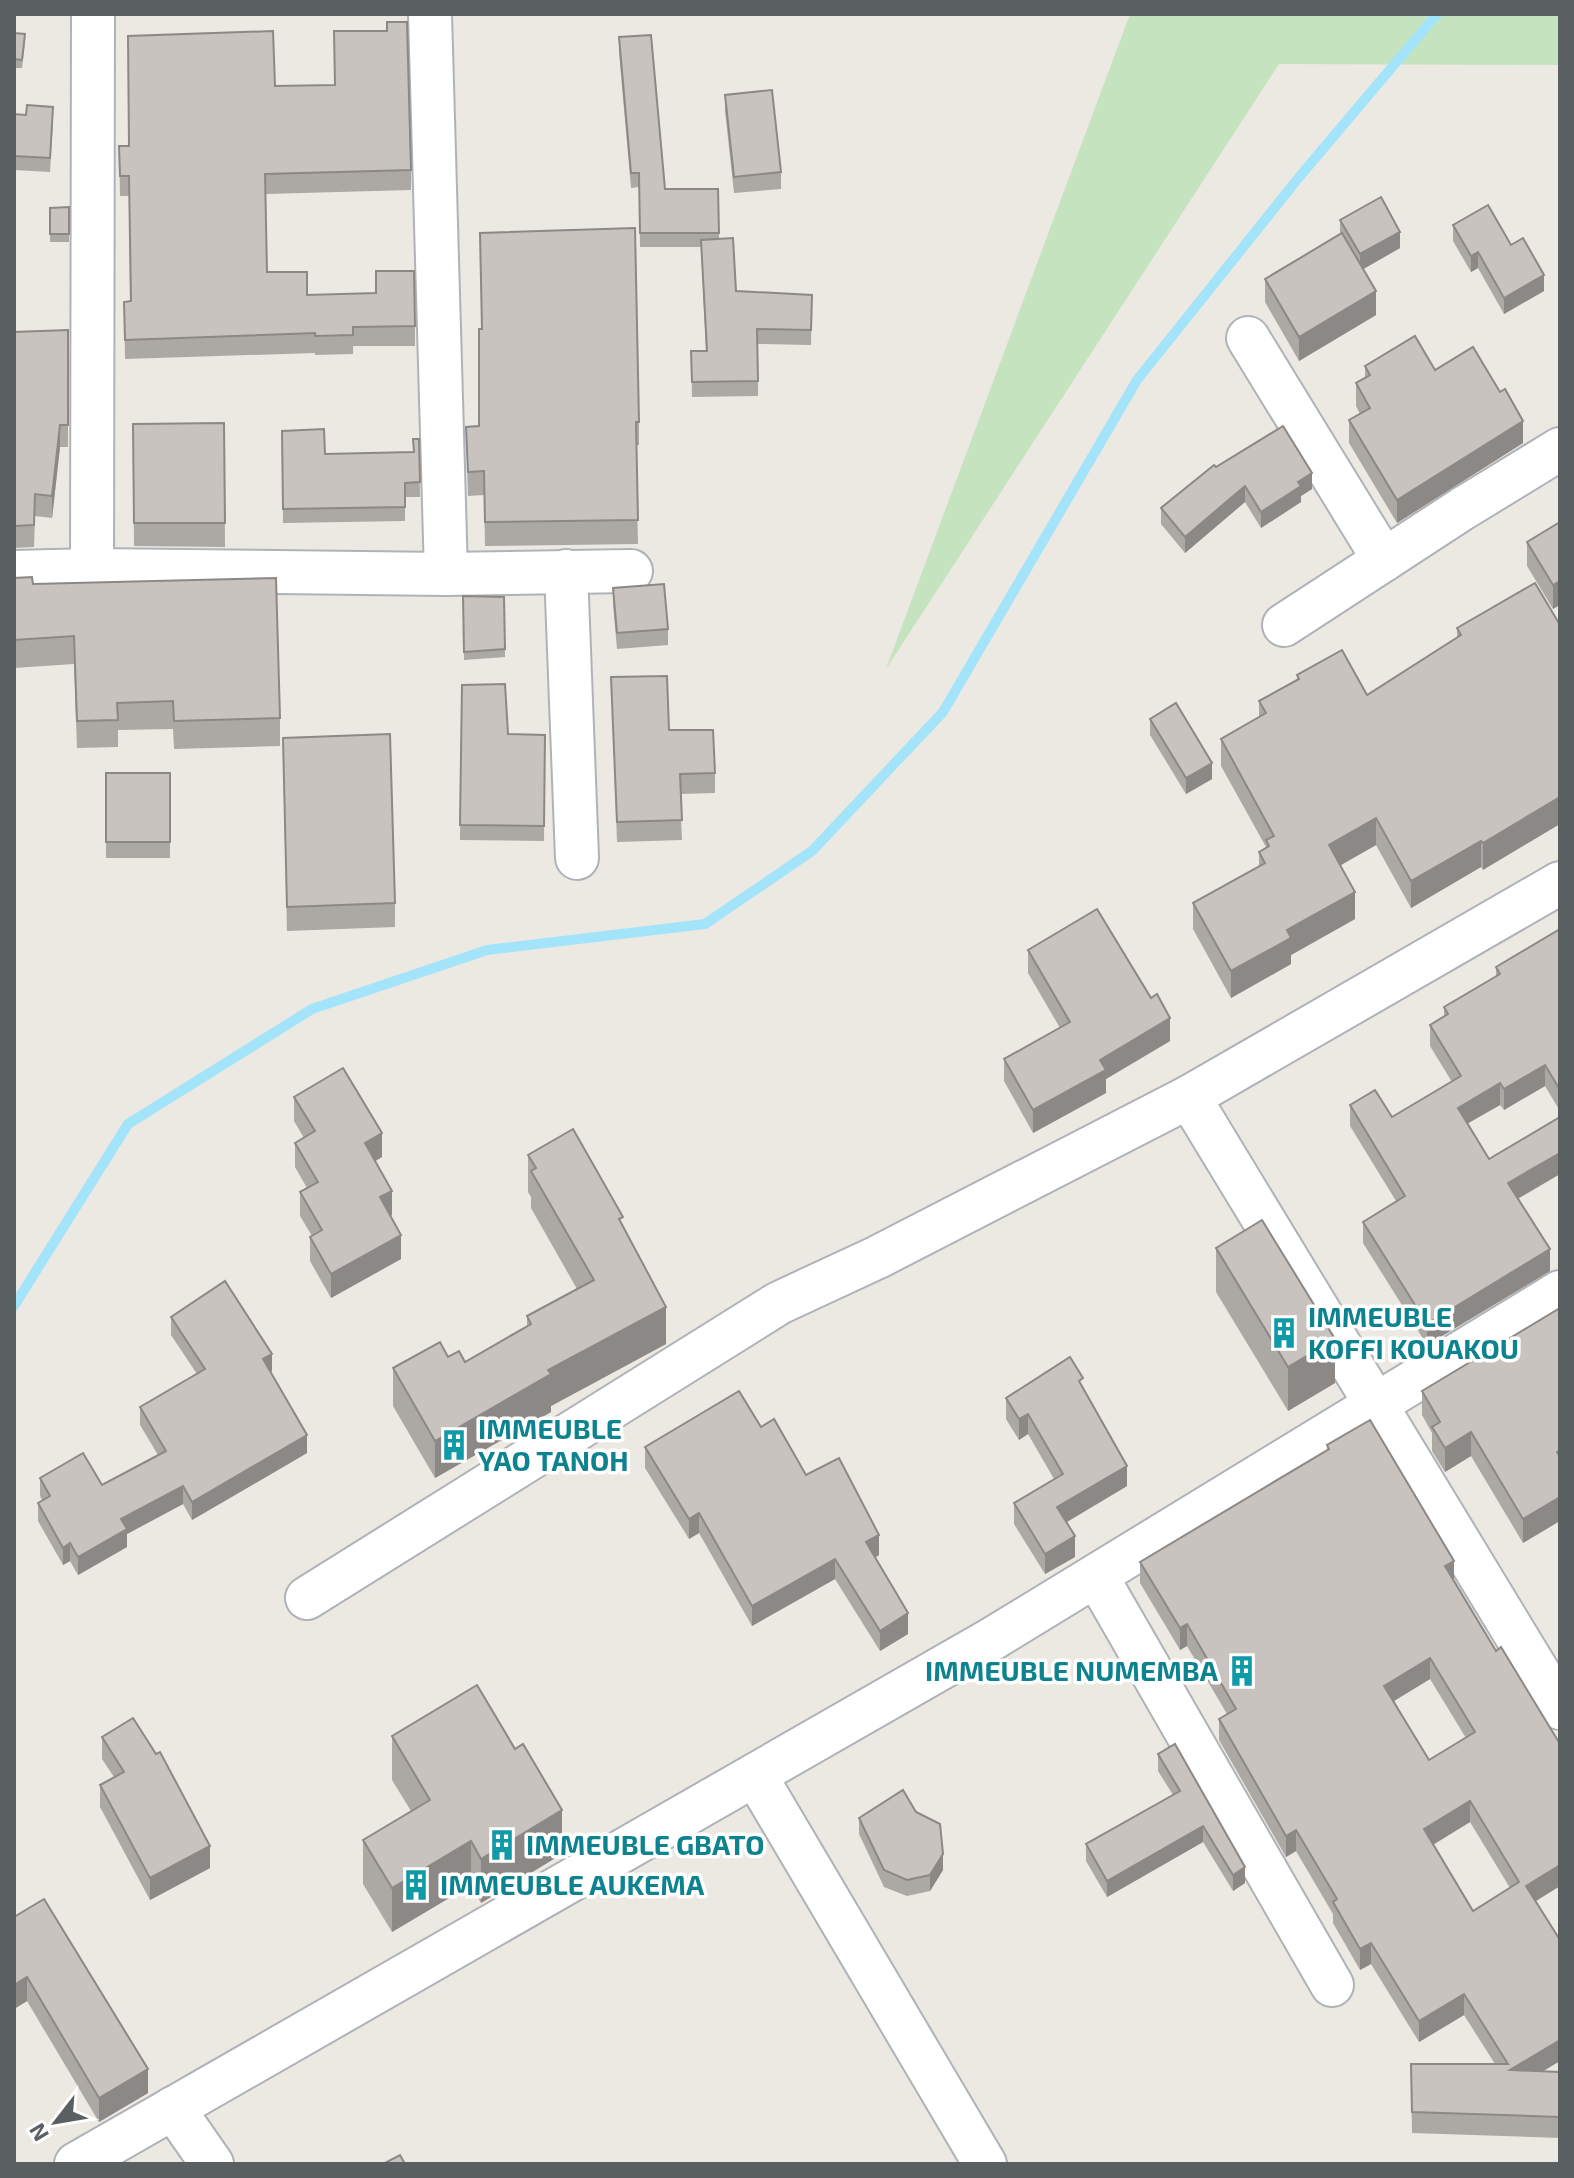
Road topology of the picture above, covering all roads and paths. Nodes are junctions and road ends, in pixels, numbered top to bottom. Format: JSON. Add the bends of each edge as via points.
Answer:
{"nodes":[{"id":1,"x":94,"y":14,"type":"edge"},
{"id":2,"x":430,"y":14,"type":"edge"},
{"id":3,"x":1248,"y":338,"type":"dead end"},
{"id":4,"x":1560,"y":449,"type":"edge"},
{"id":5,"x":1384,"y":560,"type":"junction"},
{"id":6,"x":92,"y":570,"type":"junction"},
{"id":7,"x":566,"y":571,"type":"junction"},
{"id":8,"x":631,"y":571,"type":"dead end"},
{"id":9,"x":14,"y":572,"type":"edge"},
{"id":10,"x":446,"y":574,"type":"junction"},
{"id":11,"x":1284,"y":625,"type":"dead end"},
{"id":12,"x":577,"y":858,"type":"dead end"},
{"id":13,"x":1560,"y":883,"type":"edge"},
{"id":14,"x":1189,"y":1097,"type":"junction"},
{"id":15,"x":1560,"y":1292,"type":"edge"},
{"id":16,"x":1375,"y":1407,"type":"junction"},
{"id":17,"x":1097,"y":1577,"type":"junction"},
{"id":18,"x":307,"y":1598,"type":"dead end"},
{"id":19,"x":1560,"y":1708,"type":"edge"},
{"id":20,"x":755,"y":1775,"type":"junction"},
{"id":21,"x":1332,"y":1985,"type":"dead end"},
{"id":22,"x":173,"y":2108,"type":"junction"},
{"id":23,"x":76,"y":2164,"type":"edge"},
{"id":24,"x":212,"y":2164,"type":"edge"},
{"id":25,"x":985,"y":2164,"type":"edge"}],
"edges":[{"from":1,"to":6,"type":"street"},
{"from":2,"to":10,"type":"street"},
{"from":3,"to":5,"type":"street"},
{"from":4,"to":5,"type":"street"},
{"from":5,"to":11,"type":"street"},
{"from":6,"to":9,"type":"street"},
{"from":6,"to":10,"type":"street"},
{"from":7,"to":8,"type":"street"},
{"from":7,"to":10,"type":"street"},
{"from":7,"to":12,"type":"street"},
{"from":13,"to":14,"type":"street"},
{"from":14,"to":16,"type":"street"},
{"from":14,"to":18,"type":"street","via":[[779,1303]]},
{"from":15,"to":16,"type":"street"},
{"from":16,"to":17,"type":"street"},
{"from":16,"to":19,"type":"street"},
{"from":17,"to":20,"type":"street"},
{"from":17,"to":21,"type":"street"},
{"from":20,"to":22,"type":"street"},
{"from":20,"to":25,"type":"street"},
{"from":22,"to":23,"type":"street"},
{"from":22,"to":24,"type":"street"}]}
